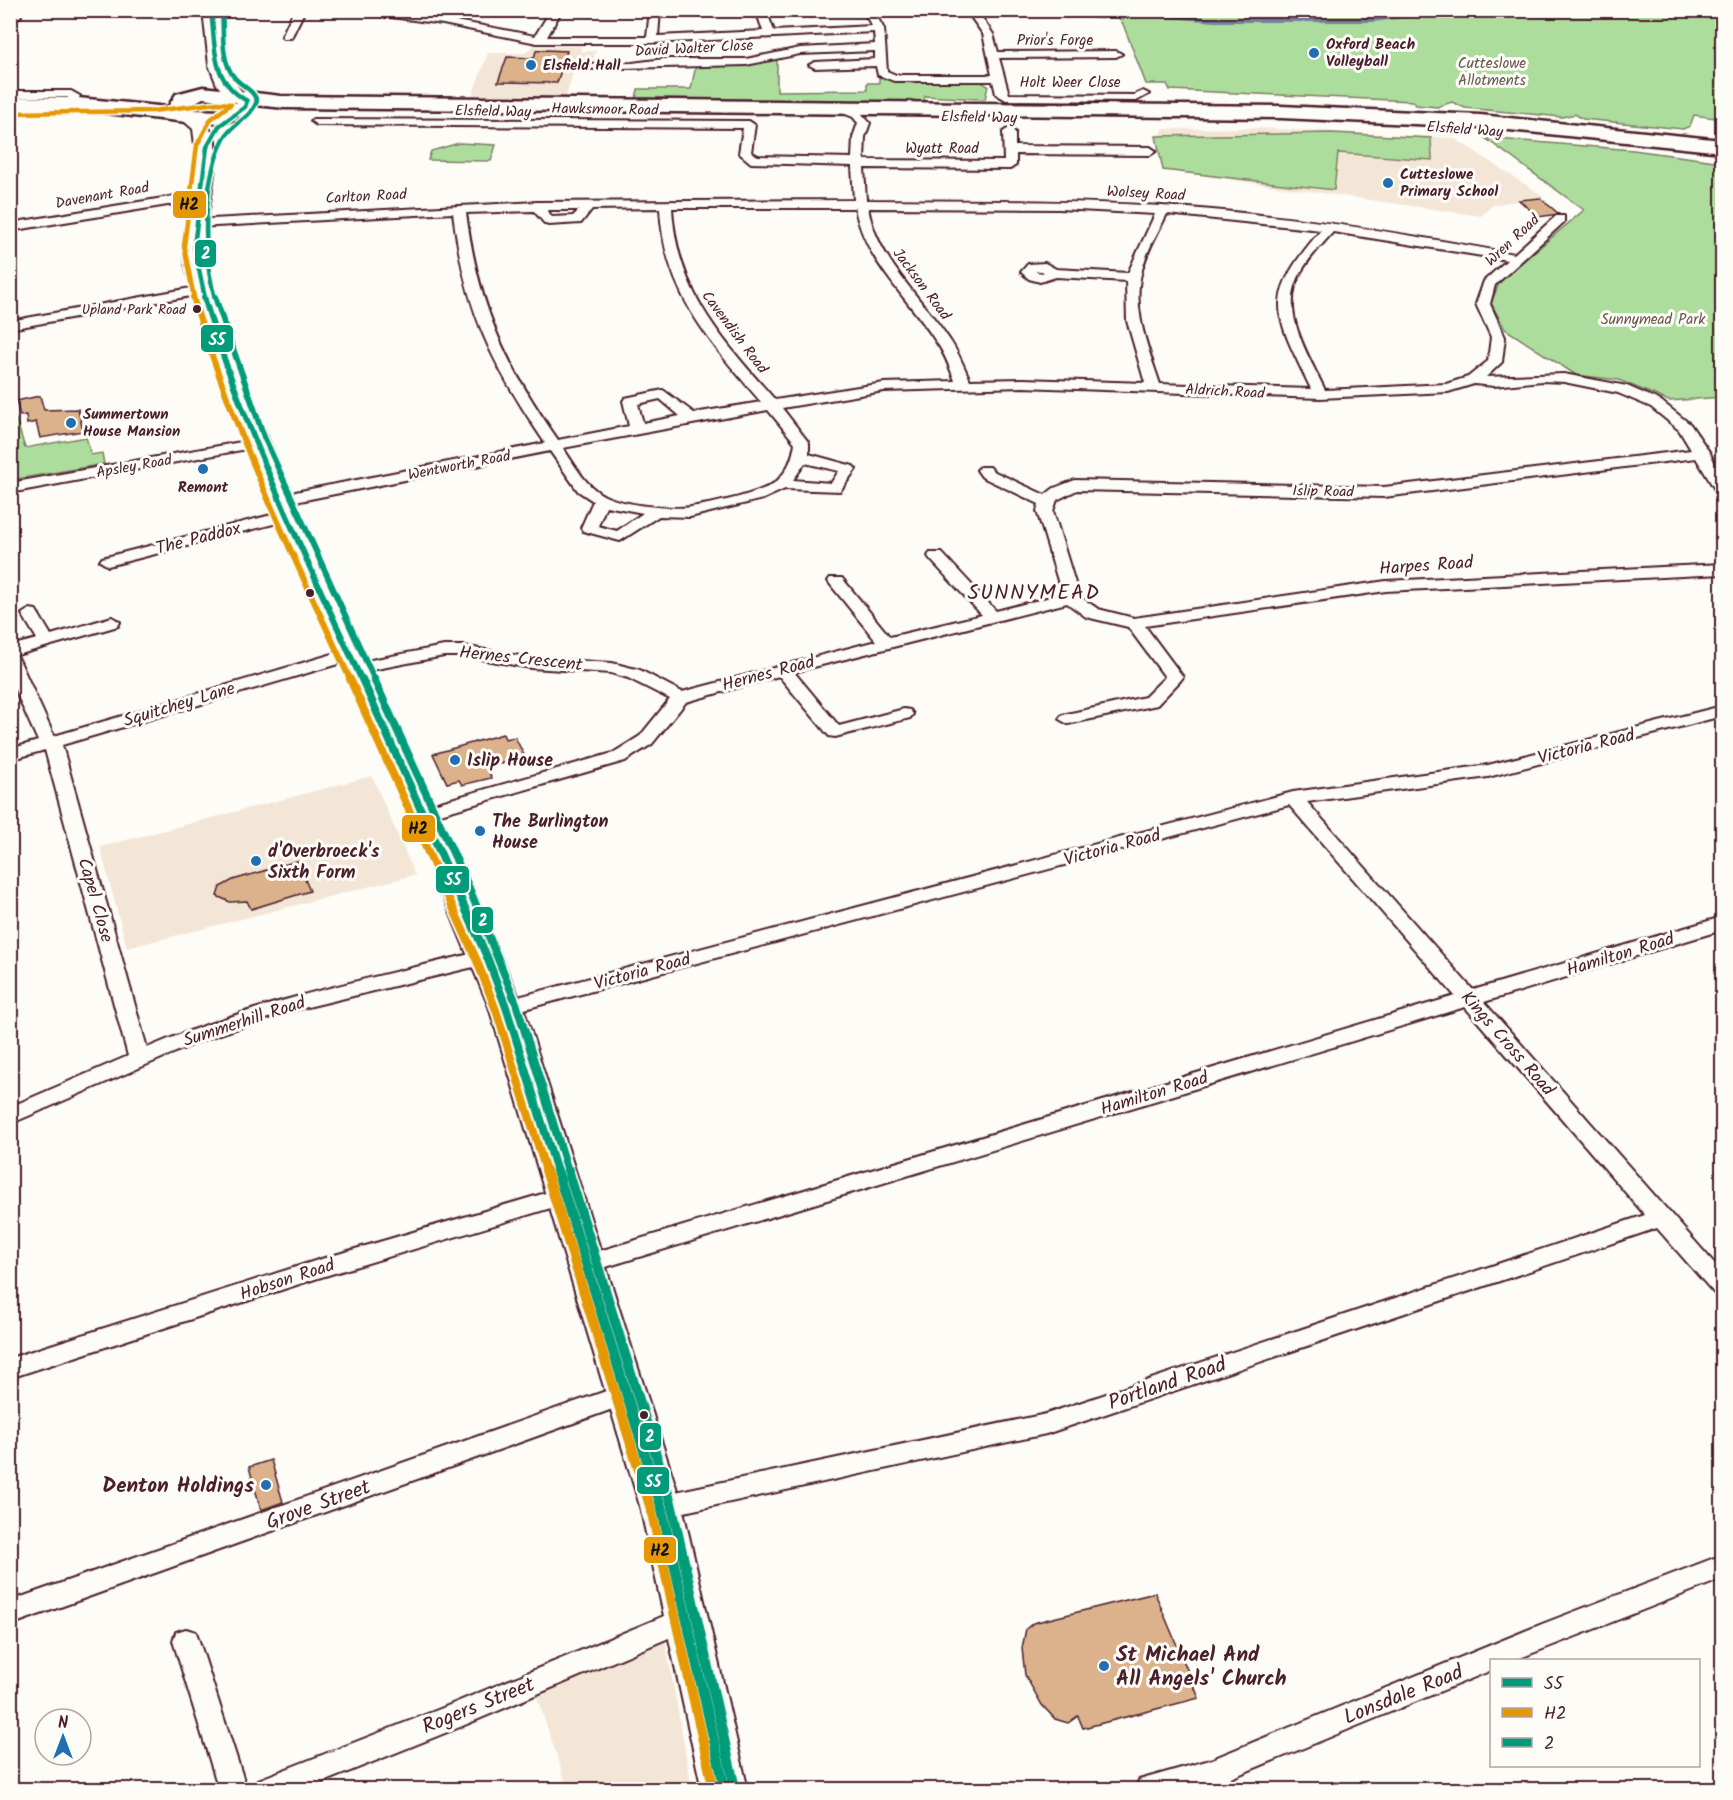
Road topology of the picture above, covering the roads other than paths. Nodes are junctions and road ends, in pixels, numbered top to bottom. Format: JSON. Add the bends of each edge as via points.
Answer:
{"nodes":[{"id":1,"x":15,"y":10,"type":"edge"},
{"id":2,"x":245,"y":10,"type":"edge"},
{"id":3,"x":300,"y":10,"type":"edge"},
{"id":4,"x":344,"y":10,"type":"edge"},
{"id":5,"x":557,"y":10,"type":"edge"},
{"id":6,"x":867,"y":10,"type":"edge"},
{"id":7,"x":1047,"y":10,"type":"edge"},
{"id":8,"x":655,"y":11,"type":"edge"},
{"id":9,"x":761,"y":11,"type":"edge"},
{"id":10,"x":973,"y":11,"type":"edge"},
{"id":11,"x":212,"y":12,"type":"edge"},
{"id":12,"x":1102,"y":14,"type":"dead end"},
{"id":13,"x":10,"y":19,"type":"edge"},
{"id":14,"x":879,"y":29,"type":"junction"},
{"id":15,"x":287,"y":36,"type":"dead end"},
{"id":16,"x":770,"y":36,"type":"junction"},
{"id":17,"x":537,"y":40,"type":"junction"},
{"id":18,"x":652,"y":40,"type":"junction"},
{"id":19,"x":880,"y":47,"type":"junction"},
{"id":20,"x":1116,"y":54,"type":"dead end"},
{"id":21,"x":993,"y":55,"type":"junction"},
{"id":22,"x":880,"y":62,"type":"junction"},
{"id":23,"x":815,"y":65,"type":"dead end"},
{"id":24,"x":580,"y":66,"type":"dead end"},
{"id":25,"x":217,"y":67,"type":"junction"},
{"id":26,"x":999,"y":83,"type":"junction"},
{"id":27,"x":10,"y":94,"type":"edge"},
{"id":28,"x":1143,"y":94,"type":"dead end"},
{"id":29,"x":10,"y":103,"type":"edge"},
{"id":30,"x":74,"y":103,"type":"junction"},
{"id":31,"x":236,"y":105,"type":"junction"},
{"id":32,"x":185,"y":106,"type":"junction"},
{"id":33,"x":844,"y":117,"type":"junction"},
{"id":34,"x":316,"y":122,"type":"dead end"},
{"id":35,"x":1009,"y":132,"type":"dead end"},
{"id":36,"x":1722,"y":146,"type":"edge"},
{"id":37,"x":207,"y":147,"type":"junction"},
{"id":38,"x":1009,"y":150,"type":"junction"},
{"id":39,"x":1150,"y":151,"type":"dead end"},
{"id":40,"x":1722,"y":153,"type":"edge"},
{"id":41,"x":858,"y":163,"type":"junction"},
{"id":42,"x":200,"y":196,"type":"junction"},
{"id":43,"x":771,"y":203,"type":"joint"},
{"id":44,"x":858,"y":204,"type":"junction"},
{"id":45,"x":666,"y":205,"type":"junction"},
{"id":46,"x":459,"y":209,"type":"junction"},
{"id":47,"x":1163,"y":210,"type":"junction"},
{"id":48,"x":1560,"y":219,"type":"dead end"},
{"id":49,"x":197,"y":223,"type":"junction"},
{"id":50,"x":10,"y":227,"type":"edge"},
{"id":51,"x":1330,"y":227,"type":"junction"},
{"id":52,"x":1515,"y":258,"type":"junction"},
{"id":53,"x":1053,"y":273,"type":"dead end"},
{"id":54,"x":1134,"y":277,"type":"junction"},
{"id":55,"x":202,"y":290,"type":"junction"},
{"id":56,"x":10,"y":325,"type":"edge"},
{"id":57,"x":1473,"y":380,"type":"junction"},
{"id":58,"x":964,"y":384,"type":"junction"},
{"id":59,"x":884,"y":387,"type":"joint"},
{"id":60,"x":1154,"y":388,"type":"junction"},
{"id":61,"x":1320,"y":394,"type":"junction"},
{"id":62,"x":772,"y":404,"type":"junction"},
{"id":63,"x":691,"y":418,"type":"junction"},
{"id":64,"x":638,"y":429,"type":"junction"},
{"id":65,"x":258,"y":443,"type":"junction"},
{"id":66,"x":555,"y":445,"type":"junction"},
{"id":67,"x":1702,"y":453,"type":"junction"},
{"id":68,"x":801,"y":457,"type":"junction"},
{"id":69,"x":985,"y":470,"type":"dead end"},
{"id":70,"x":783,"y":484,"type":"junction"},
{"id":71,"x":10,"y":488,"type":"edge"},
{"id":72,"x":1722,"y":490,"type":"edge"},
{"id":73,"x":601,"y":500,"type":"junction"},
{"id":74,"x":1047,"y":502,"type":"junction"},
{"id":75,"x":283,"y":508,"type":"junction"},
{"id":76,"x":656,"y":512,"type":"junction"},
{"id":77,"x":936,"y":556,"type":"dead end"},
{"id":78,"x":108,"y":561,"type":"dead end"},
{"id":79,"x":1722,"y":569,"type":"edge"},
{"id":80,"x":836,"y":581,"type":"dead end"},
{"id":81,"x":1071,"y":597,"type":"junction"},
{"id":82,"x":30,"y":614,"type":"dead end"},
{"id":83,"x":993,"y":617,"type":"junction"},
{"id":84,"x":112,"y":622,"type":"dead end"},
{"id":85,"x":1134,"y":623,"type":"junction"},
{"id":86,"x":48,"y":641,"type":"junction"},
{"id":87,"x":886,"y":643,"type":"junction"},
{"id":88,"x":10,"y":652,"type":"edge"},
{"id":89,"x":10,"y":658,"type":"edge"},
{"id":90,"x":352,"y":661,"type":"junction"},
{"id":91,"x":783,"y":670,"type":"junction"},
{"id":92,"x":680,"y":698,"type":"junction"},
{"id":93,"x":1722,"y":711,"type":"edge"},
{"id":94,"x":904,"y":714,"type":"dead end"},
{"id":95,"x":1068,"y":719,"type":"dead end"},
{"id":96,"x":50,"y":743,"type":"junction"},
{"id":97,"x":10,"y":755,"type":"edge"},
{"id":98,"x":1293,"y":798,"type":"junction"},
{"id":99,"x":423,"y":813,"type":"junction"},
{"id":100,"x":1722,"y":923,"type":"edge"},
{"id":101,"x":487,"y":957,"type":"junction"},
{"id":102,"x":1469,"y":999,"type":"junction"},
{"id":103,"x":506,"y":1007,"type":"junction"},
{"id":104,"x":140,"y":1057,"type":"junction"},
{"id":105,"x":10,"y":1116,"type":"edge"},
{"id":106,"x":566,"y":1195,"type":"junction"},
{"id":107,"x":1660,"y":1218,"type":"junction"},
{"id":108,"x":586,"y":1264,"type":"junction"},
{"id":109,"x":1722,"y":1287,"type":"edge"},
{"id":110,"x":10,"y":1368,"type":"edge"},
{"id":111,"x":626,"y":1394,"type":"junction"},
{"id":112,"x":661,"y":1506,"type":"junction"},
{"id":113,"x":1722,"y":1567,"type":"edge"},
{"id":114,"x":10,"y":1613,"type":"edge"},
{"id":115,"x":688,"y":1618,"type":"junction"},
{"id":116,"x":186,"y":1641,"type":"dead end"},
{"id":117,"x":233,"y":1790,"type":"edge"},
{"id":118,"x":268,"y":1790,"type":"edge"},
{"id":119,"x":725,"y":1790,"type":"edge"},
{"id":120,"x":1149,"y":1790,"type":"edge"}],
"edges":[{"from":1,"to":13,"type":"street","via":[[16,16]]},
{"from":2,"to":11,"type":"street"},
{"from":3,"to":15,"type":"street"},
{"from":4,"to":17,"type":"street","via":[[443,21]]},
{"from":5,"to":17,"type":"street"},
{"from":6,"to":14,"type":"street"},
{"from":7,"to":12,"type":"street"},
{"from":8,"to":18,"type":"street"},
{"from":9,"to":16,"type":"street"},
{"from":10,"to":21,"type":"street","via":[[988,34]]},
{"from":11,"to":25,"type":"main road"},
{"from":14,"to":16,"type":"street"},
{"from":14,"to":19,"type":"street"},
{"from":16,"to":18,"type":"street"},
{"from":17,"to":18,"type":"street"},
{"from":19,"to":22,"type":"street"},
{"from":19,"to":24,"type":"street","name":"David Walter Close","via":[[800,51],[746,62]]},
{"from":20,"to":21,"type":"street","name":"Prior's Forge"},
{"from":21,"to":26,"type":"street"},
{"from":22,"to":23,"type":"street"},
{"from":22,"to":26,"type":"street","name":"Holt Weer Close","via":[[882,73],[894,78]]},
{"from":25,"to":31,"type":"main road"},
{"from":25,"to":32,"type":"main road"},
{"from":26,"to":28,"type":"street","name":"Holt Weer Close","via":[[1006,97],[1018,98],[1136,98]]},
{"from":27,"to":30,"type":"street","via":[[71,94]]},
{"from":29,"to":30,"type":"highway","name":"Elsfield Way"},
{"from":30,"to":32,"type":"highway","name":"Elsfield Way"},
{"from":31,"to":32,"type":"highway","name":"Elsfield Way"},
{"from":31,"to":33,"type":"highway","name":"Elsfield Way"},
{"from":31,"to":37,"type":"main road"},
{"from":32,"to":37,"type":"main road","via":[[201,128]]},
{"from":33,"to":36,"type":"highway","name":"Elsfield Way","via":[[1208,111],[1389,116],[1554,127]]},
{"from":33,"to":40,"type":"highway","name":"Elsfield Way","via":[[1283,119],[1597,139]]},
{"from":33,"to":41,"type":"street","name":"Jackson Road"},
{"from":34,"to":41,"type":"street","name":"Hawksmoor Road","via":[[749,125],[745,153],[755,160]]},
{"from":35,"to":38,"type":"street"},
{"from":37,"to":42,"type":"main road"},
{"from":38,"to":39,"type":"street"},
{"from":38,"to":41,"type":"street","name":"Wyatt Road","via":[[1010,165]]},
{"from":41,"to":44,"type":"street","name":"Jackson Road"},
{"from":42,"to":49,"type":"main road"},
{"from":42,"to":50,"type":"street","name":"Davenant Road"},
{"from":43,"to":44,"type":"street","name":"Wolsey Road"},
{"from":43,"to":45,"type":"street","name":"Carlton Road"},
{"from":44,"to":47,"type":"street","name":"Wolsey Road","via":[[1020,204]]},
{"from":44,"to":58,"type":"street","name":"Jackson Road","via":[[879,257],[946,345]]},
{"from":45,"to":46,"type":"street","name":"Carlton Road","via":[[589,205],[577,220],[549,221],[537,206]]},
{"from":45,"to":62,"type":"street","name":"Cavendish Road","via":[[664,230],[668,249],[687,296]]},
{"from":46,"to":49,"type":"street","name":"Carlton Road"},
{"from":46,"to":66,"type":"street","via":[[466,263],[486,330],[516,390]]},
{"from":47,"to":51,"type":"street","name":"Wolsey Road"},
{"from":47,"to":54,"type":"street"},
{"from":48,"to":52,"type":"street","name":"Wren Road"},
{"from":49,"to":55,"type":"main road","via":[[194,246]]},
{"from":51,"to":52,"type":"street","name":"Wolsey Road"},
{"from":51,"to":61,"type":"street","via":[[1295,272],[1286,293],[1294,337]]},
{"from":52,"to":57,"type":"street","name":"Wren Road","via":[[1489,284],[1483,304],[1498,337],[1495,362]]},
{"from":53,"to":54,"type":"street"},
{"from":54,"to":60,"type":"street","via":[[1132,306],[1137,337]]},
{"from":55,"to":56,"type":"street"},
{"from":55,"to":65,"type":"main road","via":[[222,356]]},
{"from":57,"to":61,"type":"street","name":"Aldrich Road","via":[[1448,388]]},
{"from":57,"to":67,"type":"street","name":"Aldrich Road","via":[[1564,378],[1622,389],[1656,404],[1684,427]]},
{"from":58,"to":59,"type":"street","name":"Aldrich Road"},
{"from":58,"to":60,"type":"street","name":"Aldrich Road","via":[[1023,382]]},
{"from":59,"to":62,"type":"street","name":"Wentworth Road"},
{"from":60,"to":61,"type":"street","name":"Aldrich Road"},
{"from":62,"to":63,"type":"street","name":"Wentworth Road"},
{"from":62,"to":68,"type":"street","name":"Cavendish Road","via":[[802,443]]},
{"from":63,"to":64,"type":"street","name":"Wentworth Road"},
{"from":63,"to":64,"type":"street","via":[[663,394],[644,397],[630,401]]},
{"from":64,"to":66,"type":"street","name":"Wentworth Road"},
{"from":65,"to":71,"type":"street","name":"Apsley Road"},
{"from":65,"to":75,"type":"main road"},
{"from":66,"to":73,"type":"street","via":[[583,488]]},
{"from":66,"to":75,"type":"street","name":"Wentworth Road"},
{"from":67,"to":72,"type":"street","name":"Aldrich Road"},
{"from":67,"to":74,"type":"street","name":"Islip Road","via":[[1416,490],[1075,485],[1055,493]]},
{"from":68,"to":70,"type":"street"},
{"from":68,"to":70,"type":"street","via":[[848,470],[835,488]]},
{"from":69,"to":74,"type":"street"},
{"from":70,"to":76,"type":"street","via":[[758,496],[690,512]]},
{"from":73,"to":76,"type":"street"},
{"from":73,"to":76,"type":"street","via":[[589,528],[620,536]]},
{"from":74,"to":81,"type":"street","via":[[1046,511]]},
{"from":75,"to":78,"type":"street","name":"The Paddox"},
{"from":75,"to":90,"type":"main road"},
{"from":77,"to":83,"type":"street"},
{"from":79,"to":85,"type":"street","name":"Harpes Road","via":[[1386,586]]},
{"from":80,"to":87,"type":"street"},
{"from":81,"to":83,"type":"street","name":"Hernes Road"},
{"from":81,"to":85,"type":"street","via":[[1092,613]]},
{"from":82,"to":86,"type":"street"},
{"from":83,"to":87,"type":"street","name":"Hernes Road"},
{"from":84,"to":86,"type":"street"},
{"from":85,"to":95,"type":"street","via":[[1174,677],[1151,701]]},
{"from":86,"to":88,"type":"street"},
{"from":87,"to":91,"type":"street","name":"Hernes Road"},
{"from":89,"to":96,"type":"street"},
{"from":90,"to":92,"type":"street","name":"Hernes Crescent","via":[[463,651],[531,663],[612,668],[634,674]]},
{"from":90,"to":96,"type":"street","name":"Squitchey Lane"},
{"from":90,"to":99,"type":"main road"},
{"from":91,"to":92,"type":"street","name":"Hernes Road"},
{"from":91,"to":94,"type":"street","via":[[835,732]]},
{"from":92,"to":99,"type":"street","via":[[646,740],[619,757]]},
{"from":93,"to":98,"type":"street","name":"Victoria Road","via":[[1488,771]]},
{"from":96,"to":97,"type":"street","name":"Squitchey Lane"},
{"from":96,"to":104,"type":"street","name":"Capel Close"},
{"from":98,"to":102,"type":"street","name":"Kings Cross Road"},
{"from":98,"to":103,"type":"street","name":"Victoria Road"},
{"from":99,"to":101,"type":"main road"},
{"from":100,"to":102,"type":"street","name":"Hamilton Road"},
{"from":101,"to":103,"type":"main road"},
{"from":101,"to":104,"type":"street","name":"Summerhill Road","via":[[283,1006]]},
{"from":102,"to":107,"type":"street","name":"Kings Cross Road"},
{"from":102,"to":108,"type":"street","name":"Hamilton Road"},
{"from":103,"to":106,"type":"main road"},
{"from":104,"to":105,"type":"street","name":"Summerhill Road","via":[[91,1083]]},
{"from":106,"to":108,"type":"main road"},
{"from":106,"to":110,"type":"street","name":"Hobson Road","via":[[318,1269]]},
{"from":107,"to":109,"type":"street","name":"Kings Cross Road"},
{"from":107,"to":112,"type":"street","name":"Portland Road","via":[[1046,1424]]},
{"from":108,"to":111,"type":"main road"},
{"from":111,"to":112,"type":"main road"},
{"from":111,"to":114,"type":"street","name":"Grove Street"},
{"from":112,"to":115,"type":"main road"},
{"from":113,"to":120,"type":"street","name":"Lonsdale Road","via":[[1211,1773]]},
{"from":115,"to":118,"type":"street","name":"Rogers Street"},
{"from":115,"to":119,"type":"main road"},
{"from":116,"to":117,"type":"street"}]}
